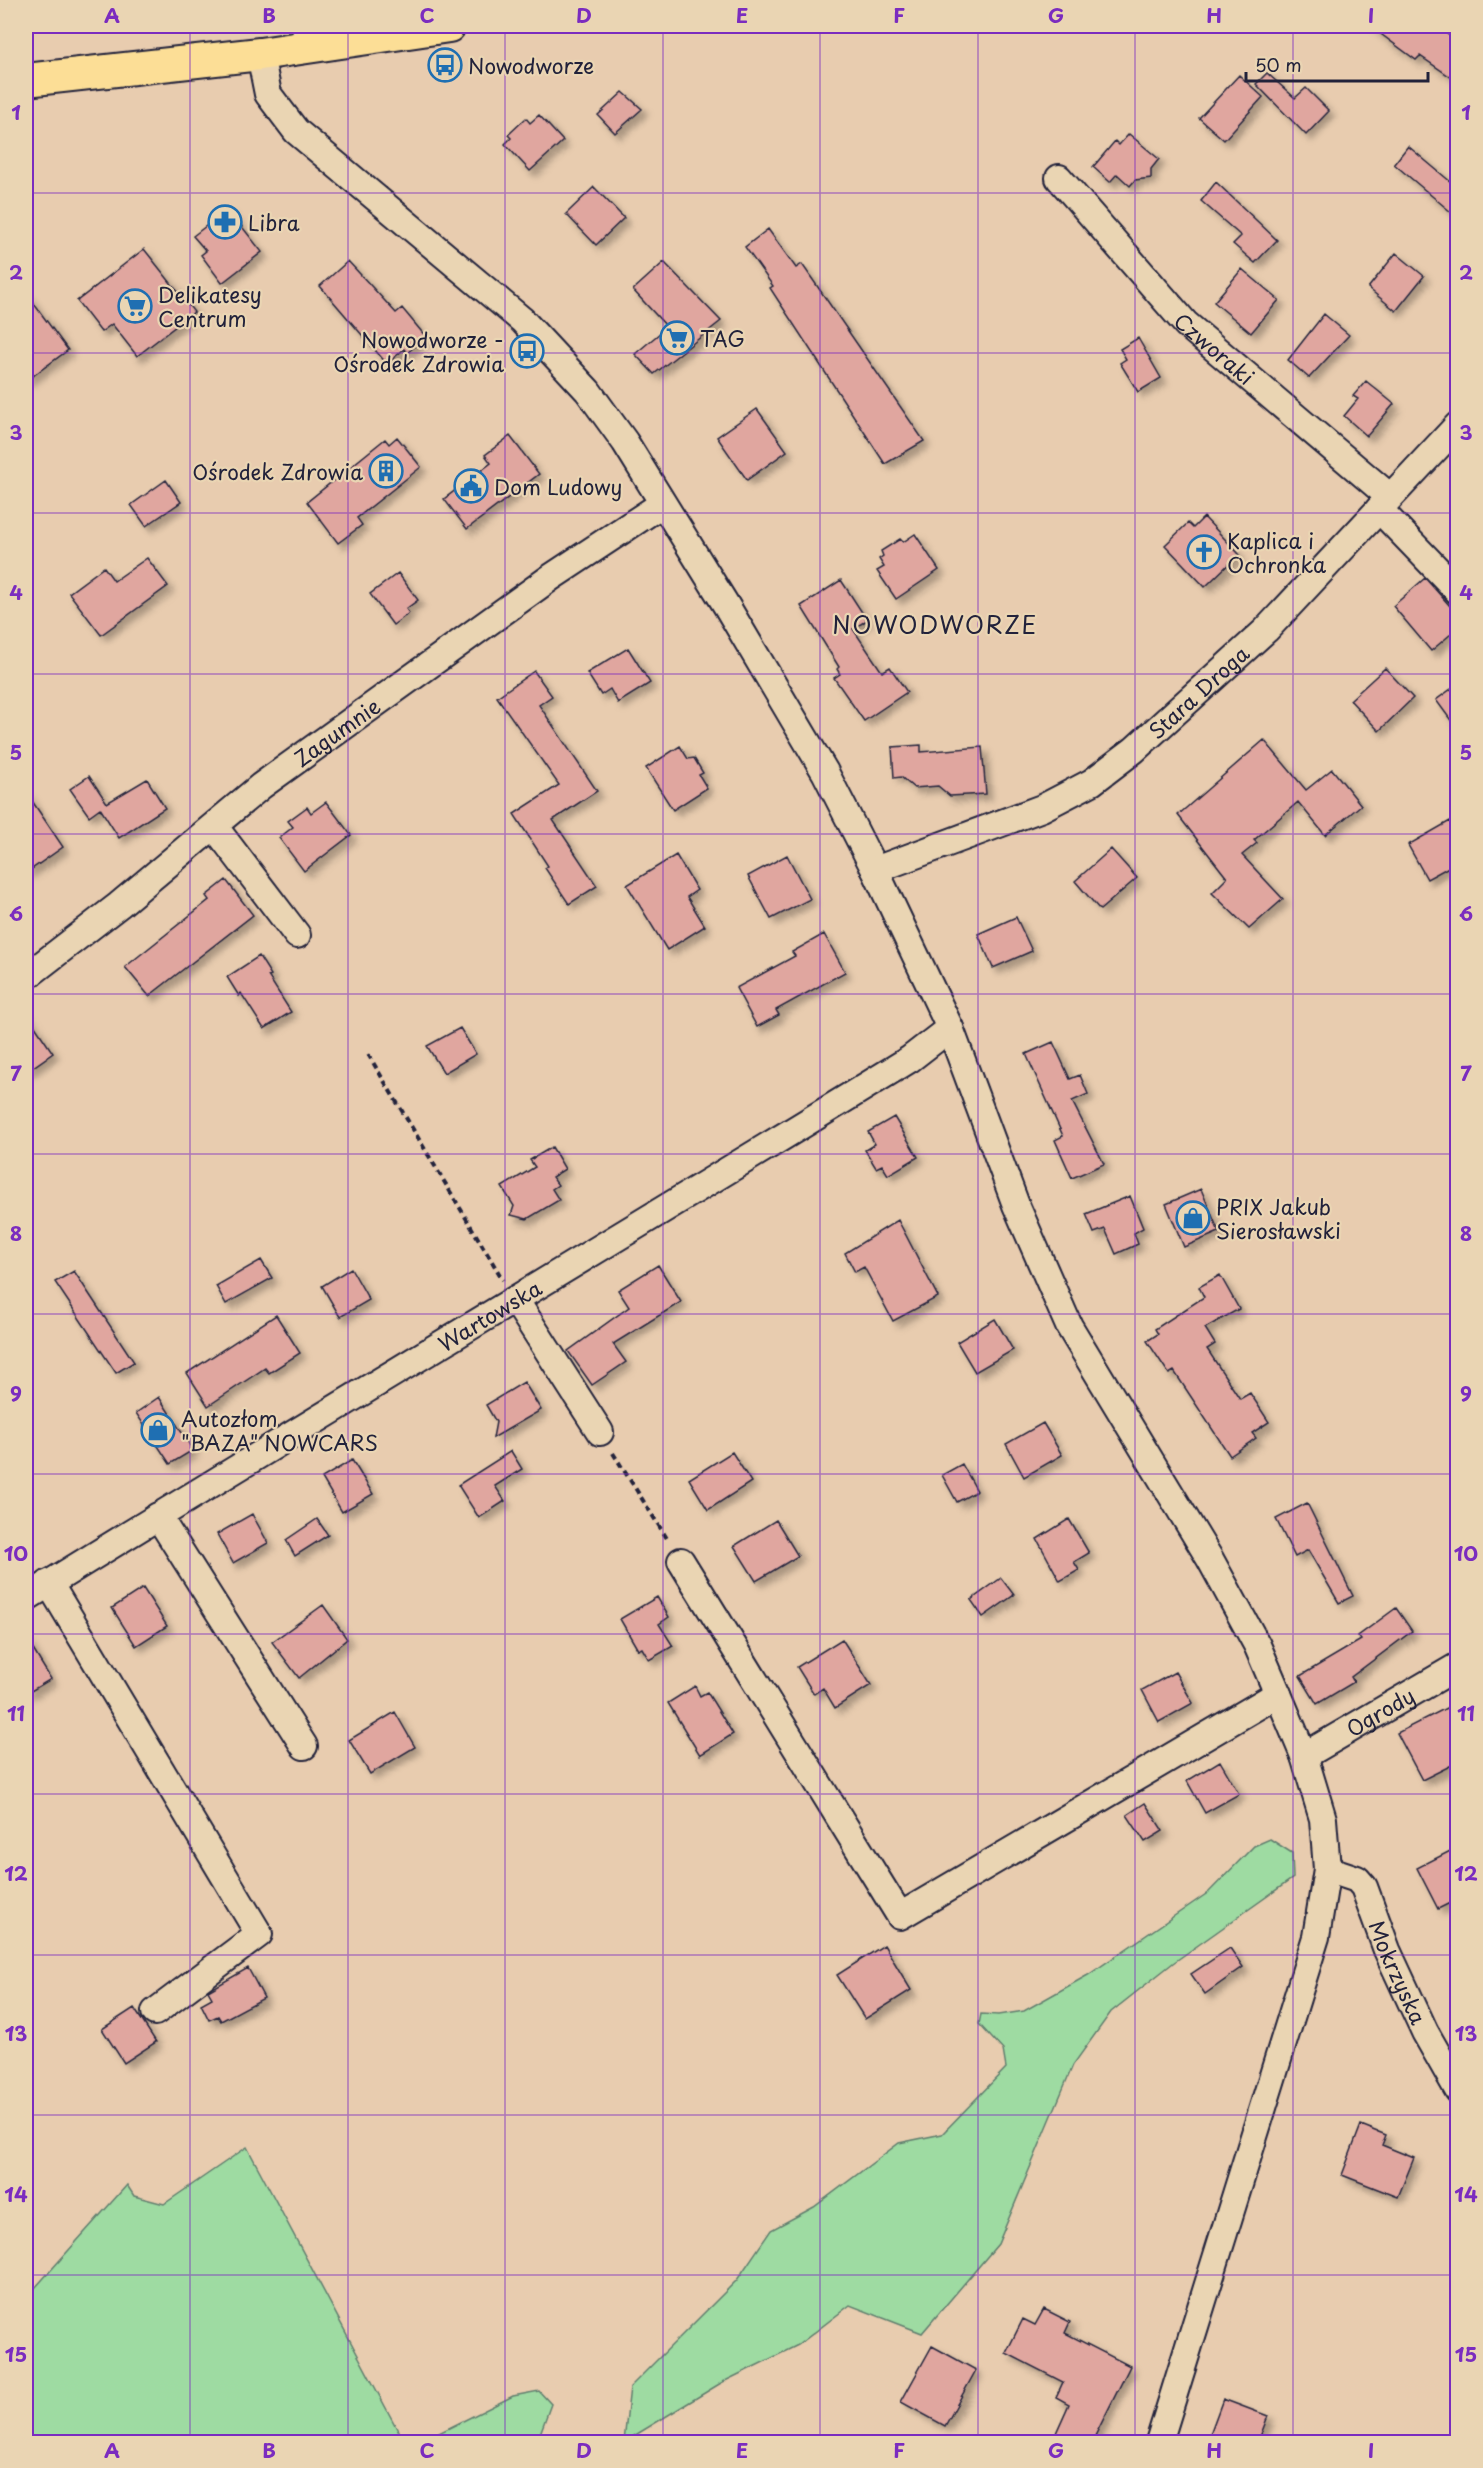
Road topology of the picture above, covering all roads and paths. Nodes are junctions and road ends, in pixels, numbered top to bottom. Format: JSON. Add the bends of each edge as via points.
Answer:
{"nodes":[{"id":1,"x":449,"y":26,"type":"edge"},
{"id":2,"x":305,"y":36,"type":"edge"},
{"id":3,"x":260,"y":54,"type":"junction"},
{"id":4,"x":26,"y":80,"type":"edge"},
{"id":5,"x":1059,"y":178,"type":"dead end"},
{"id":6,"x":1458,"y":425,"type":"edge"},
{"id":7,"x":1385,"y":503,"type":"junction"},
{"id":8,"x":662,"y":504,"type":"junction"},
{"id":9,"x":1458,"y":591,"type":"edge"},
{"id":10,"x":214,"y":826,"type":"junction"},
{"id":11,"x":876,"y":870,"type":"junction"},
{"id":12,"x":297,"y":935,"type":"dead end"},
{"id":13,"x":26,"y":977,"type":"edge"},
{"id":14,"x":950,"y":1028,"type":"junction"},
{"id":15,"x":368,"y":1054,"type":"dead end"},
{"id":16,"x":516,"y":1301,"type":"junction"},
{"id":17,"x":600,"y":1432,"type":"joint"},
{"id":18,"x":158,"y":1516,"type":"junction"},
{"id":19,"x":681,"y":1561,"type":"joint"},
{"id":20,"x":49,"y":1583,"type":"junction"},
{"id":21,"x":26,"y":1598,"type":"edge"},
{"id":22,"x":1458,"y":1666,"type":"edge"},
{"id":23,"x":1278,"y":1694,"type":"junction"},
{"id":24,"x":304,"y":1746,"type":"dead end"},
{"id":25,"x":1304,"y":1756,"type":"junction"},
{"id":26,"x":1327,"y":1869,"type":"junction"},
{"id":27,"x":155,"y":2013,"type":"dead end"},
{"id":28,"x":1458,"y":2090,"type":"edge"},
{"id":29,"x":1159,"y":2442,"type":"edge"}],
"edges":[{"from":1,"to":2,"type":"main road"},
{"from":2,"to":3,"type":"main road"},
{"from":3,"to":4,"type":"main road"},
{"from":3,"to":8,"type":"street","via":[[268,94],[288,122],[522,320],[588,391],[625,442]]},
{"from":5,"to":7,"type":"street","name":"Czworaki","via":[[1186,324]]},
{"from":6,"to":7,"type":"street","name":"Stara Droga"},
{"from":7,"to":9,"type":"street","name":"Czworaki"},
{"from":7,"to":11,"type":"street","name":"Stara Droga","via":[[1266,630],[1134,750],[1092,782],[1042,808]]},
{"from":8,"to":10,"type":"street","name":"Zagumnie","via":[[540,585],[261,786]]},
{"from":8,"to":11,"type":"street","via":[[819,762]]},
{"from":10,"to":12,"type":"street"},
{"from":10,"to":13,"type":"street","name":"Zagumnie"},
{"from":11,"to":14,"type":"street"},
{"from":14,"to":16,"type":"street","name":"Wartowska","via":[[910,1059]]},
{"from":14,"to":23,"type":"street","via":[[1020,1215],[1069,1326],[1210,1559],[1257,1645]]},
{"from":15,"to":16,"type":"path"},
{"from":16,"to":17,"type":"street"},
{"from":16,"to":18,"type":"street","name":"Wartowska"},
{"from":17,"to":19,"type":"path"},
{"from":18,"to":20,"type":"street","name":"Wartowska"},
{"from":18,"to":24,"type":"street"},
{"from":19,"to":23,"type":"street","via":[[900,1916]]},
{"from":20,"to":21,"type":"street","name":"Wartowska"},
{"from":20,"to":27,"type":"street","via":[[259,1934]]},
{"from":22,"to":25,"type":"street","name":"Ogrody"},
{"from":23,"to":25,"type":"street"},
{"from":25,"to":26,"type":"street","via":[[1323,1819]]},
{"from":26,"to":28,"type":"street","name":"Mokrzyska","via":[[1357,1879],[1364,1887],[1387,1950],[1425,2032]]},
{"from":26,"to":29,"type":"street","via":[[1316,1937]]}]}
